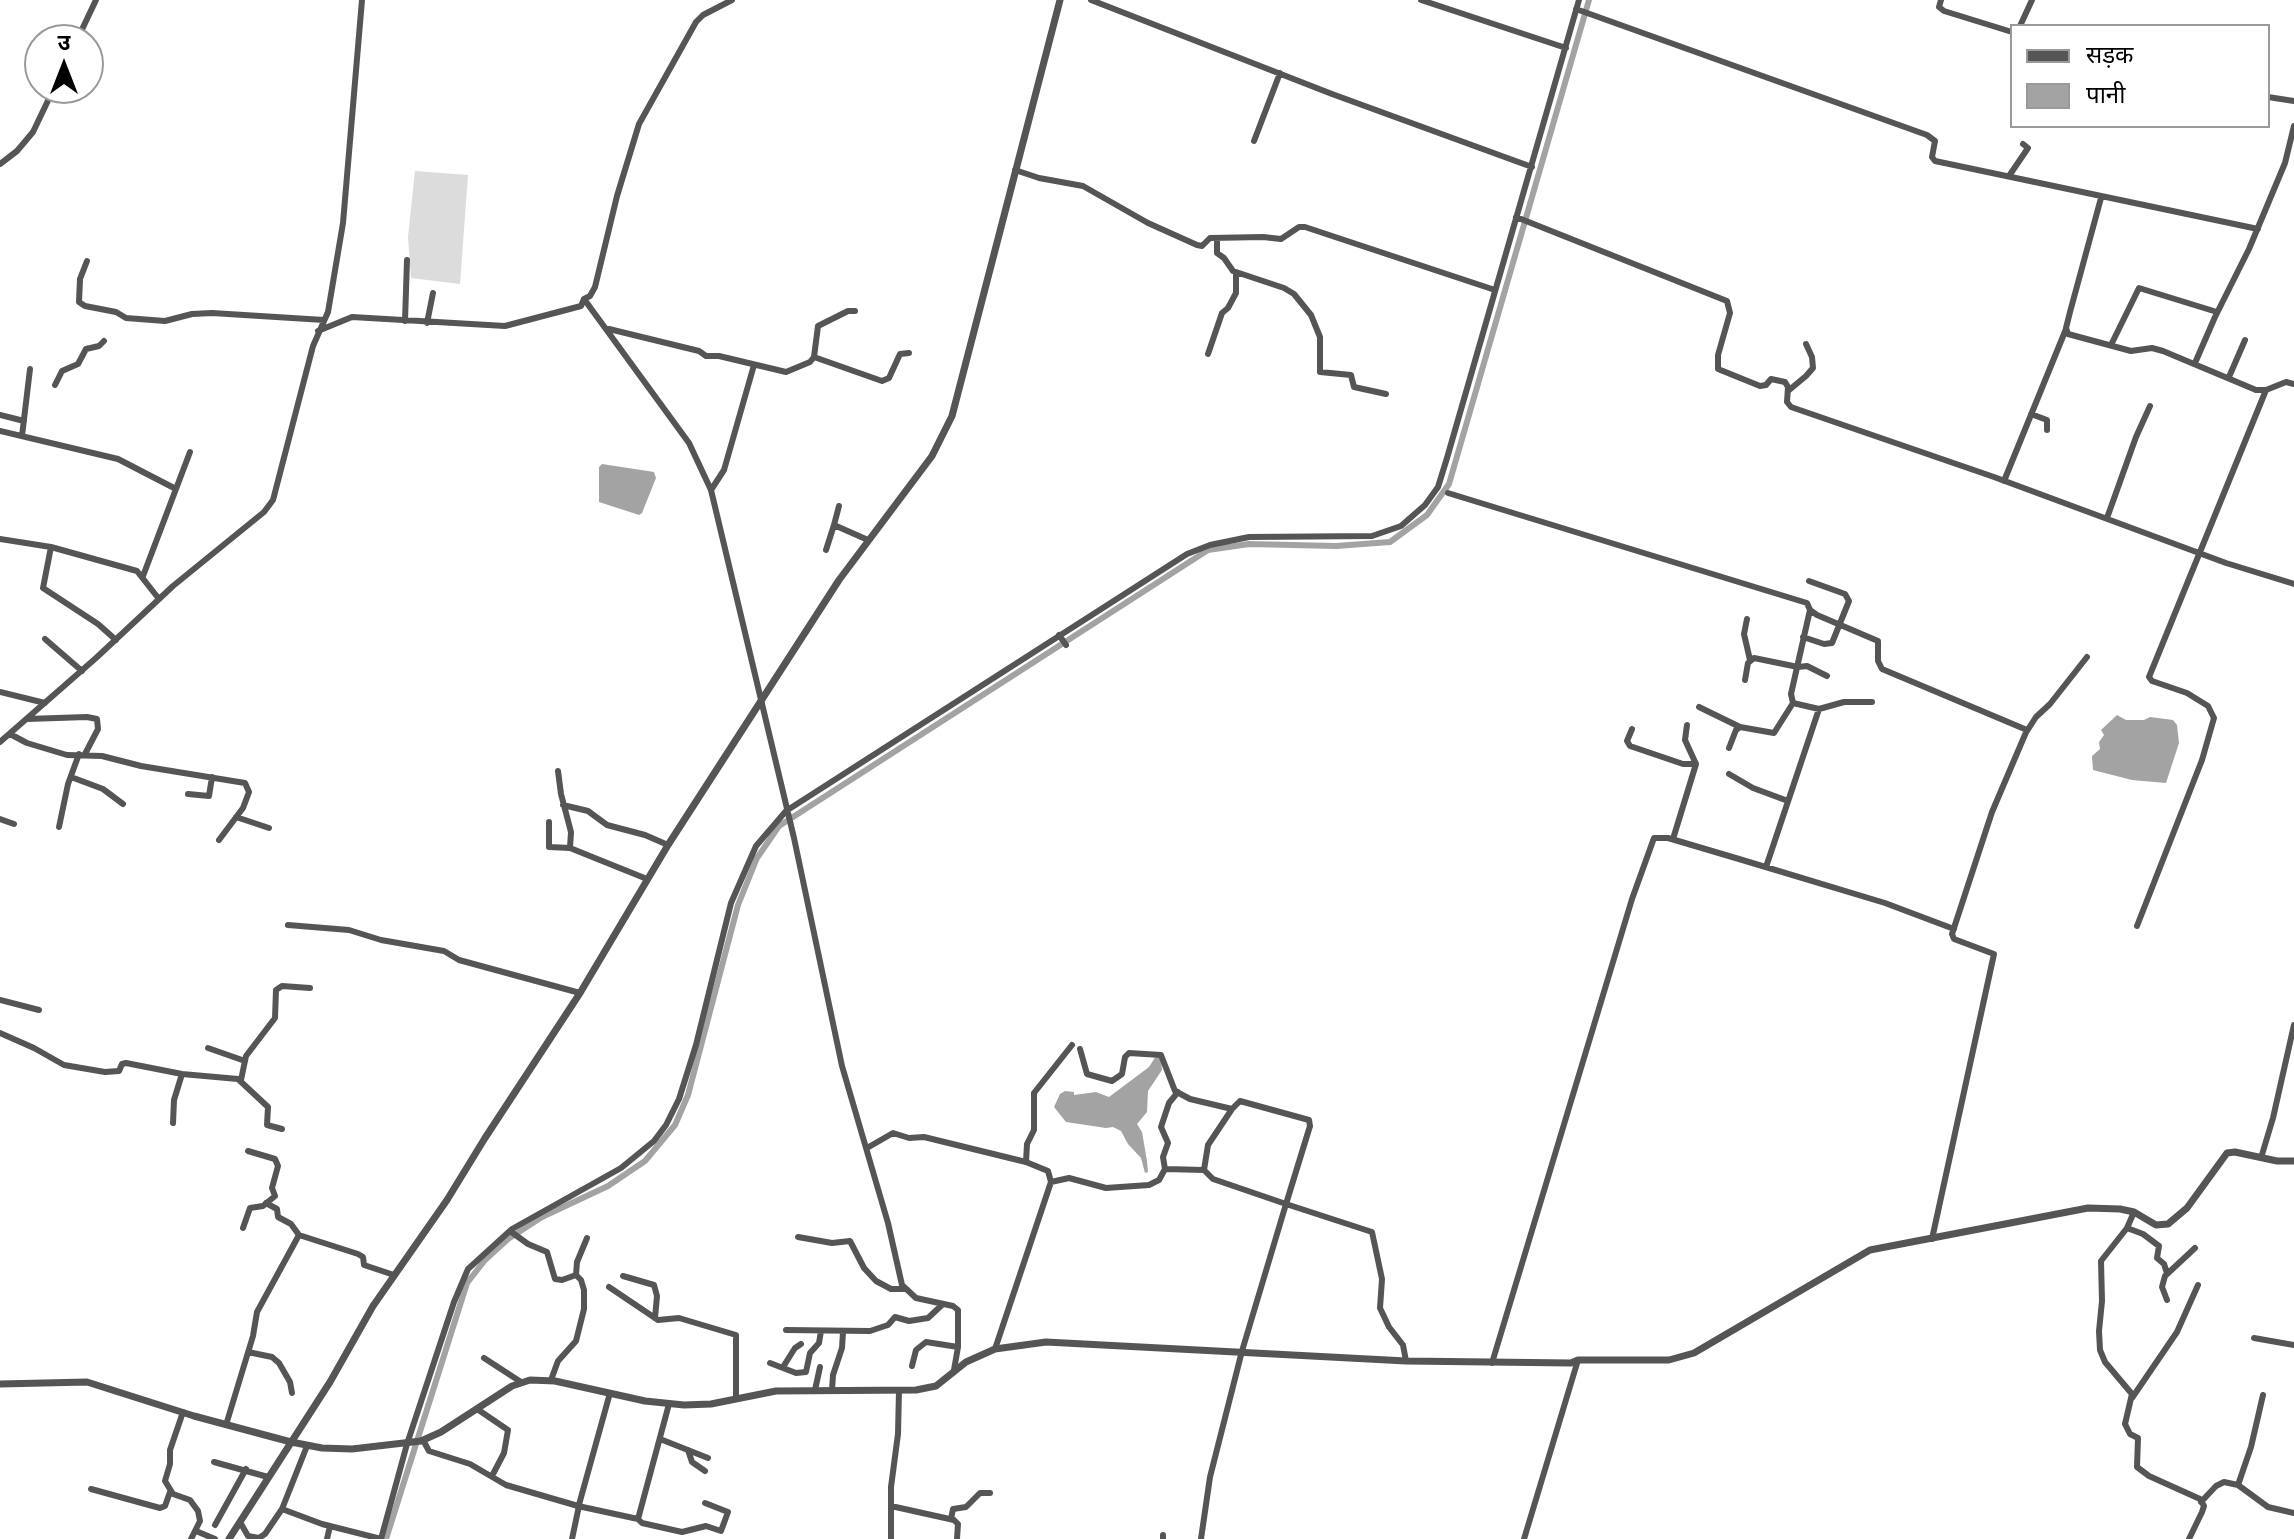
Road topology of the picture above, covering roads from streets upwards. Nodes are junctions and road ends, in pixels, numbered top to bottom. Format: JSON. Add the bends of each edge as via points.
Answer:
{"nodes":[{"id":1,"x":96,"y":0,"type":"edge"},
{"id":2,"x":362,"y":0,"type":"edge"},
{"id":3,"x":732,"y":0,"type":"edge"},
{"id":4,"x":1060,"y":0,"type":"edge"},
{"id":5,"x":1091,"y":0,"type":"edge"},
{"id":6,"x":1421,"y":0,"type":"edge"},
{"id":7,"x":1579,"y":0,"type":"edge"},
{"id":8,"x":1941,"y":0,"type":"edge"},
{"id":9,"x":2032,"y":0,"type":"edge"},
{"id":10,"x":1583,"y":13,"type":"junction"},
{"id":11,"x":85,"y":24,"type":"edge"},
{"id":12,"x":2021,"y":24,"type":"edge"},
{"id":13,"x":2010,"y":31,"type":"edge"},
{"id":14,"x":1566,"y":48,"type":"junction"},
{"id":15,"x":1280,"y":73,"type":"junction"},
{"id":16,"x":2270,"y":97,"type":"edge"},
{"id":17,"x":2294,"y":101,"type":"edge"},
{"id":18,"x":46,"y":104,"type":"edge"},
{"id":19,"x":2294,"y":126,"type":"edge"},
{"id":20,"x":1254,"y":141,"type":"dead end"},
{"id":21,"x":2023,"y":144,"type":"dead end"},
{"id":22,"x":0,"y":164,"type":"edge"},
{"id":23,"x":1532,"y":167,"type":"junction"},
{"id":24,"x":1015,"y":170,"type":"junction"},
{"id":25,"x":2009,"y":176,"type":"junction"},
{"id":26,"x":2101,"y":198,"type":"junction"},
{"id":27,"x":1522,"y":221,"type":"junction"},
{"id":28,"x":2258,"y":229,"type":"junction"},
{"id":29,"x":1217,"y":239,"type":"junction"},
{"id":30,"x":407,"y":260,"type":"dead end"},
{"id":31,"x":87,"y":261,"type":"dead end"},
{"id":32,"x":1236,"y":274,"type":"junction"},
{"id":33,"x":1495,"y":290,"type":"junction"},
{"id":34,"x":433,"y":293,"type":"dead end"},
{"id":35,"x":584,"y":299,"type":"junction"},
{"id":36,"x":855,"y":311,"type":"dead end"},
{"id":37,"x":2217,"y":312,"type":"junction"},
{"id":38,"x":324,"y":320,"type":"junction"},
{"id":39,"x":405,"y":321,"type":"junction"},
{"id":40,"x":427,"y":323,"type":"junction"},
{"id":41,"x":606,"y":328,"type":"junction"},
{"id":42,"x":2066,"y":328,"type":"junction"},
{"id":43,"x":318,"y":331,"type":"junction"},
{"id":44,"x":2245,"y":340,"type":"dead end"},
{"id":45,"x":104,"y":341,"type":"dead end"},
{"id":46,"x":1806,"y":344,"type":"dead end"},
{"id":47,"x":2111,"y":345,"type":"junction"},
{"id":48,"x":909,"y":353,"type":"dead end"},
{"id":49,"x":1208,"y":354,"type":"dead end"},
{"id":50,"x":814,"y":357,"type":"junction"},
{"id":51,"x":2195,"y":363,"type":"junction"},
{"id":52,"x":754,"y":365,"type":"junction"},
{"id":53,"x":30,"y":369,"type":"dead end"},
{"id":54,"x":2229,"y":377,"type":"junction"},
{"id":55,"x":2294,"y":384,"type":"edge"},
{"id":56,"x":55,"y":385,"type":"dead end"},
{"id":57,"x":2266,"y":390,"type":"junction"},
{"id":58,"x":1788,"y":391,"type":"junction"},
{"id":59,"x":1386,"y":394,"type":"dead end"},
{"id":60,"x":2150,"y":406,"type":"dead end"},
{"id":61,"x":2031,"y":414,"type":"junction"},
{"id":62,"x":0,"y":415,"type":"edge"},
{"id":63,"x":24,"y":421,"type":"junction"},
{"id":64,"x":2047,"y":430,"type":"dead end"},
{"id":65,"x":0,"y":431,"type":"edge"},
{"id":66,"x":22,"y":436,"type":"junction"},
{"id":67,"x":190,"y":452,"type":"dead end"},
{"id":68,"x":2004,"y":481,"type":"junction"},
{"id":69,"x":176,"y":489,"type":"junction"},
{"id":70,"x":711,"y":490,"type":"junction"},
{"id":71,"x":1448,"y":493,"type":"dead end"},
{"id":72,"x":839,"y":506,"type":"dead end"},
{"id":73,"x":2107,"y":518,"type":"junction"},
{"id":74,"x":834,"y":525,"type":"junction"},
{"id":75,"x":0,"y":539,"type":"edge"},
{"id":76,"x":868,"y":540,"type":"junction"},
{"id":77,"x":51,"y":547,"type":"junction"},
{"id":78,"x":826,"y":550,"type":"dead end"},
{"id":79,"x":2201,"y":554,"type":"junction"},
{"id":80,"x":143,"y":576,"type":"junction"},
{"id":81,"x":1809,"y":581,"type":"dead end"},
{"id":82,"x":2294,"y":584,"type":"edge"},
{"id":83,"x":159,"y":599,"type":"junction"},
{"id":84,"x":1810,"y":610,"type":"junction"},
{"id":85,"x":1747,"y":619,"type":"dead end"},
{"id":86,"x":1840,"y":623,"type":"junction"},
{"id":87,"x":1803,"y":637,"type":"junction"},
{"id":88,"x":45,"y":639,"type":"dead end"},
{"id":89,"x":116,"y":640,"type":"junction"},
{"id":90,"x":2087,"y":657,"type":"dead end"},
{"id":91,"x":1750,"y":660,"type":"junction"},
{"id":92,"x":1798,"y":667,"type":"junction"},
{"id":93,"x":82,"y":671,"type":"junction"},
{"id":94,"x":1827,"y":676,"type":"dead end"},
{"id":95,"x":1745,"y":680,"type":"dead end"},
{"id":96,"x":0,"y":692,"type":"edge"},
{"id":97,"x":762,"y":700,"type":"junction"},
{"id":98,"x":1872,"y":702,"type":"dead end"},
{"id":99,"x":45,"y":703,"type":"junction"},
{"id":100,"x":1793,"y":703,"type":"junction"},
{"id":101,"x":1699,"y":707,"type":"dead end"},
{"id":102,"x":1819,"y":709,"type":"junction"},
{"id":103,"x":27,"y":719,"type":"junction"},
{"id":104,"x":1687,"y":725,"type":"dead end"},
{"id":105,"x":1740,"y":727,"type":"junction"},
{"id":106,"x":1632,"y":729,"type":"dead end"},
{"id":107,"x":2027,"y":731,"type":"junction"},
{"id":108,"x":10,"y":734,"type":"junction"},
{"id":109,"x":0,"y":742,"type":"edge"},
{"id":110,"x":1729,"y":748,"type":"dead end"},
{"id":111,"x":82,"y":754,"type":"junction"},
{"id":112,"x":1696,"y":764,"type":"junction"},
{"id":113,"x":558,"y":771,"type":"dead end"},
{"id":114,"x":1729,"y":774,"type":"dead end"},
{"id":115,"x":71,"y":777,"type":"junction"},
{"id":116,"x":212,"y":777,"type":"junction"},
{"id":117,"x":188,"y":794,"type":"dead end"},
{"id":118,"x":1788,"y":801,"type":"junction"},
{"id":119,"x":123,"y":804,"type":"dead end"},
{"id":120,"x":563,"y":805,"type":"junction"},
{"id":121,"x":787,"y":813,"type":"junction"},
{"id":122,"x":236,"y":817,"type":"junction"},
{"id":123,"x":0,"y":819,"type":"edge"},
{"id":124,"x":549,"y":822,"type":"dead end"},
{"id":125,"x":14,"y":824,"type":"dead end"},
{"id":126,"x":59,"y":827,"type":"dead end"},
{"id":127,"x":269,"y":828,"type":"dead end"},
{"id":128,"x":1673,"y":839,"type":"junction"},
{"id":129,"x":219,"y":840,"type":"dead end"},
{"id":130,"x":668,"y":845,"type":"junction"},
{"id":131,"x":570,"y":848,"type":"junction"},
{"id":132,"x":1766,"y":867,"type":"junction"},
{"id":133,"x":646,"y":882,"type":"junction"},
{"id":134,"x":288,"y":925,"type":"dead end"},
{"id":135,"x":2137,"y":926,"type":"dead end"},
{"id":136,"x":1954,"y":929,"type":"junction"},
{"id":137,"x":310,"y":988,"type":"dead end"},
{"id":138,"x":580,"y":993,"type":"junction"},
{"id":139,"x":0,"y":1000,"type":"edge"},
{"id":140,"x":39,"y":1010,"type":"dead end"},
{"id":141,"x":2294,"y":1025,"type":"edge"},
{"id":142,"x":0,"y":1033,"type":"edge"},
{"id":143,"x":1072,"y":1045,"type":"dead end"},
{"id":144,"x":208,"y":1048,"type":"dead end"},
{"id":145,"x":1080,"y":1049,"type":"dead end"},
{"id":146,"x":245,"y":1061,"type":"junction"},
{"id":147,"x":182,"y":1074,"type":"junction"},
{"id":148,"x":241,"y":1080,"type":"junction"},
{"id":149,"x":1178,"y":1092,"type":"junction"},
{"id":150,"x":1232,"y":1109,"type":"junction"},
{"id":151,"x":173,"y":1123,"type":"dead end"},
{"id":152,"x":282,"y":1129,"type":"dead end"},
{"id":153,"x":867,"y":1148,"type":"junction"},
{"id":154,"x":248,"y":1151,"type":"dead end"},
{"id":155,"x":2261,"y":1158,"type":"junction"},
{"id":156,"x":2294,"y":1161,"type":"edge"},
{"id":157,"x":1026,"y":1162,"type":"junction"},
{"id":158,"x":1165,"y":1169,"type":"junction"},
{"id":159,"x":1204,"y":1170,"type":"junction"},
{"id":160,"x":1051,"y":1182,"type":"junction"},
{"id":161,"x":266,"y":1203,"type":"junction"},
{"id":162,"x":1286,"y":1204,"type":"junction"},
{"id":163,"x":2134,"y":1212,"type":"junction"},
{"id":164,"x":243,"y":1228,"type":"dead end"},
{"id":165,"x":2127,"y":1228,"type":"junction"},
{"id":166,"x":511,"y":1231,"type":"junction"},
{"id":167,"x":299,"y":1235,"type":"junction"},
{"id":168,"x":798,"y":1237,"type":"dead end"},
{"id":169,"x":587,"y":1238,"type":"dead end"},
{"id":170,"x":1932,"y":1239,"type":"junction"},
{"id":171,"x":2195,"y":1248,"type":"dead end"},
{"id":172,"x":2167,"y":1273,"type":"junction"},
{"id":173,"x":394,"y":1275,"type":"junction"},
{"id":174,"x":576,"y":1275,"type":"junction"},
{"id":175,"x":623,"y":1276,"type":"dead end"},
{"id":176,"x":2198,"y":1285,"type":"dead end"},
{"id":177,"x":609,"y":1287,"type":"dead end"},
{"id":178,"x":904,"y":1289,"type":"junction"},
{"id":179,"x":2167,"y":1300,"type":"dead end"},
{"id":180,"x":943,"y":1304,"type":"junction"},
{"id":181,"x":655,"y":1318,"type":"junction"},
{"id":182,"x":786,"y":1330,"type":"dead end"},
{"id":183,"x":821,"y":1331,"type":"junction"},
{"id":184,"x":843,"y":1332,"type":"junction"},
{"id":185,"x":2254,"y":1338,"type":"dead end"},
{"id":186,"x":801,"y":1344,"type":"dead end"},
{"id":187,"x":2294,"y":1345,"type":"edge"},
{"id":188,"x":958,"y":1347,"type":"junction"},
{"id":189,"x":995,"y":1349,"type":"junction"},
{"id":190,"x":1242,"y":1351,"type":"junction"},
{"id":191,"x":248,"y":1352,"type":"junction"},
{"id":192,"x":484,"y":1358,"type":"dead end"},
{"id":193,"x":1578,"y":1360,"type":"junction"},
{"id":194,"x":1406,"y":1361,"type":"junction"},
{"id":195,"x":770,"y":1363,"type":"dead end"},
{"id":196,"x":1492,"y":1363,"type":"junction"},
{"id":197,"x":912,"y":1366,"type":"dead end"},
{"id":198,"x":783,"y":1367,"type":"junction"},
{"id":199,"x":820,"y":1367,"type":"dead end"},
{"id":200,"x":954,"y":1370,"type":"junction"},
{"id":201,"x":796,"y":1373,"type":"junction"},
{"id":202,"x":551,"y":1380,"type":"junction"},
{"id":203,"x":521,"y":1382,"type":"junction"},
{"id":204,"x":0,"y":1384,"type":"edge"},
{"id":205,"x":795,"y":1390,"type":"junction"},
{"id":206,"x":815,"y":1390,"type":"junction"},
{"id":207,"x":832,"y":1390,"type":"junction"},
{"id":208,"x":899,"y":1390,"type":"junction"},
{"id":209,"x":292,"y":1393,"type":"dead end"},
{"id":210,"x":610,"y":1393,"type":"junction"},
{"id":211,"x":2263,"y":1395,"type":"dead end"},
{"id":212,"x":736,"y":1398,"type":"junction"},
{"id":213,"x":2132,"y":1398,"type":"junction"},
{"id":214,"x":669,"y":1404,"type":"junction"},
{"id":215,"x":477,"y":1409,"type":"junction"},
{"id":216,"x":183,"y":1412,"type":"junction"},
{"id":217,"x":226,"y":1425,"type":"junction"},
{"id":218,"x":660,"y":1439,"type":"junction"},
{"id":219,"x":291,"y":1442,"type":"junction"},
{"id":220,"x":416,"y":1442,"type":"junction"},
{"id":221,"x":307,"y":1446,"type":"junction"},
{"id":222,"x":688,"y":1450,"type":"junction"},
{"id":223,"x":708,"y":1458,"type":"dead end"},
{"id":224,"x":214,"y":1462,"type":"dead end"},
{"id":225,"x":246,"y":1469,"type":"junction"},
{"id":226,"x":705,"y":1471,"type":"dead end"},
{"id":227,"x":492,"y":1476,"type":"junction"},
{"id":228,"x":268,"y":1477,"type":"junction"},
{"id":229,"x":2238,"y":1485,"type":"junction"},
{"id":230,"x":91,"y":1489,"type":"dead end"},
{"id":231,"x":171,"y":1491,"type":"junction"},
{"id":232,"x":990,"y":1493,"type":"dead end"},
{"id":233,"x":2201,"y":1502,"type":"junction"},
{"id":234,"x":705,"y":1503,"type":"dead end"},
{"id":235,"x":578,"y":1506,"type":"junction"},
{"id":236,"x":891,"y":1506,"type":"junction"},
{"id":237,"x":282,"y":1509,"type":"junction"},
{"id":238,"x":2294,"y":1513,"type":"edge"},
{"id":239,"x":638,"y":1519,"type":"junction"},
{"id":240,"x":951,"y":1519,"type":"junction"},
{"id":241,"x":240,"y":1522,"type":"junction"},
{"id":242,"x":215,"y":1525,"type":"dead end"},
{"id":243,"x":330,"y":1526,"type":"junction"},
{"id":244,"x":196,"y":1531,"type":"junction"},
{"id":245,"x":191,"y":1539,"type":"edge"},
{"id":246,"x":215,"y":1539,"type":"edge"},
{"id":247,"x":229,"y":1539,"type":"edge"},
{"id":248,"x":327,"y":1539,"type":"edge"},
{"id":249,"x":572,"y":1539,"type":"edge"},
{"id":250,"x":891,"y":1539,"type":"edge"},
{"id":251,"x":957,"y":1539,"type":"edge"},
{"id":252,"x":1201,"y":1539,"type":"edge"},
{"id":253,"x":1524,"y":1539,"type":"edge"},
{"id":254,"x":2189,"y":1539,"type":"edge"}],
"edges":[{"from":1,"to":11,"type":"street"},
{"from":2,"to":38,"type":"street","via":[[343,223]]},
{"from":3,"to":35,"type":"street","via":[[696,22],[639,124],[595,287]]},
{"from":4,"to":24,"type":"street"},
{"from":5,"to":15,"type":"street"},
{"from":6,"to":14,"type":"street"},
{"from":7,"to":10,"type":"street"},
{"from":8,"to":13,"type":"street","via":[[1944,11]]},
{"from":9,"to":12,"type":"street"},
{"from":10,"to":14,"type":"street"},
{"from":10,"to":25,"type":"street","via":[[1927,135],[1935,141],[1935,161]]},
{"from":14,"to":23,"type":"street"},
{"from":15,"to":20,"type":"street"},
{"from":15,"to":23,"type":"street"},
{"from":16,"to":17,"type":"street"},
{"from":18,"to":22,"type":"street","via":[[33,132]]},
{"from":19,"to":28,"type":"street"},
{"from":21,"to":25,"type":"street","via":[[2028,148]]},
{"from":23,"to":27,"type":"street"},
{"from":24,"to":29,"type":"street","via":[[1083,186],[1197,245]]},
{"from":24,"to":76,"type":"street","via":[[952,416],[932,456]]},
{"from":25,"to":26,"type":"street"},
{"from":26,"to":28,"type":"street"},
{"from":26,"to":42,"type":"street"},
{"from":27,"to":33,"type":"street"},
{"from":27,"to":58,"type":"street","via":[[1727,301],[1730,313],[1718,369],[1760,386],[1781,380]]},
{"from":28,"to":37,"type":"street"},
{"from":29,"to":32,"type":"street","via":[[1217,253]]},
{"from":29,"to":33,"type":"street","via":[[1281,239],[1305,227]]},
{"from":30,"to":39,"type":"street"},
{"from":31,"to":38,"type":"street","via":[[81,275],[81,304],[126,318],[159,321],[198,313]]},
{"from":32,"to":49,"type":"street","via":[[1236,293],[1222,313]]},
{"from":32,"to":59,"type":"street","via":[[1294,294],[1318,328],[1320,372],[1351,375],[1354,387]]},
{"from":33,"to":121,"type":"street","via":[[1441,479],[1428,502],[1401,526],[1372,536],[1249,537],[1206,546]]},
{"from":34,"to":40,"type":"street"},
{"from":35,"to":40,"type":"street","via":[[570,311],[505,326]]},
{"from":35,"to":41,"type":"street"},
{"from":36,"to":50,"type":"street","via":[[818,326]]},
{"from":37,"to":47,"type":"street","via":[[2139,288]]},
{"from":37,"to":51,"type":"street"},
{"from":38,"to":43,"type":"street"},
{"from":39,"to":40,"type":"street"},
{"from":39,"to":43,"type":"street","via":[[352,317]]},
{"from":41,"to":52,"type":"street"},
{"from":41,"to":70,"type":"street","via":[[689,443]]},
{"from":42,"to":47,"type":"street","via":[[2072,336]]},
{"from":42,"to":61,"type":"street"},
{"from":43,"to":83,"type":"street","via":[[273,500]]},
{"from":44,"to":54,"type":"street"},
{"from":45,"to":56,"type":"street","via":[[86,349]]},
{"from":46,"to":58,"type":"street","via":[[1813,368]]},
{"from":47,"to":51,"type":"street","via":[[2137,351],[2154,348]]},
{"from":48,"to":50,"type":"street","via":[[900,354],[889,378],[882,381]]},
{"from":50,"to":52,"type":"street","via":[[786,372]]},
{"from":51,"to":54,"type":"street"},
{"from":52,"to":70,"type":"street","via":[[724,470]]},
{"from":53,"to":63,"type":"street"},
{"from":54,"to":57,"type":"street"},
{"from":55,"to":57,"type":"street"},
{"from":57,"to":79,"type":"street"},
{"from":58,"to":68,"type":"street","via":[[1791,407]]},
{"from":60,"to":73,"type":"street"},
{"from":61,"to":64,"type":"street","via":[[2047,420]]},
{"from":61,"to":68,"type":"street"},
{"from":62,"to":63,"type":"street"},
{"from":63,"to":66,"type":"street"},
{"from":65,"to":66,"type":"street"},
{"from":66,"to":69,"type":"street","via":[[118,459]]},
{"from":67,"to":69,"type":"street"},
{"from":68,"to":73,"type":"street"},
{"from":69,"to":80,"type":"street"},
{"from":70,"to":97,"type":"street"},
{"from":71,"to":84,"type":"street","via":[[1807,603]]},
{"from":72,"to":74,"type":"street"},
{"from":73,"to":79,"type":"street"},
{"from":74,"to":76,"type":"street"},
{"from":74,"to":78,"type":"street"},
{"from":75,"to":77,"type":"street"},
{"from":76,"to":97,"type":"street"},
{"from":77,"to":80,"type":"street"},
{"from":77,"to":89,"type":"street","via":[[43,588]]},
{"from":79,"to":82,"type":"street"},
{"from":79,"to":135,"type":"street","via":[[2149,678],[2187,693],[2208,706],[2214,718]]},
{"from":80,"to":83,"type":"street"},
{"from":81,"to":86,"type":"street","via":[[1848,597]]},
{"from":83,"to":89,"type":"street"},
{"from":84,"to":86,"type":"street"},
{"from":84,"to":87,"type":"street"},
{"from":85,"to":91,"type":"street","via":[[1744,634]]},
{"from":86,"to":87,"type":"street","via":[[1832,643]]},
{"from":86,"to":107,"type":"street","via":[[1878,641],[1882,669]]},
{"from":87,"to":92,"type":"street"},
{"from":88,"to":93,"type":"street"},
{"from":89,"to":93,"type":"street"},
{"from":90,"to":107,"type":"street"},
{"from":91,"to":92,"type":"street"},
{"from":91,"to":95,"type":"street"},
{"from":92,"to":94,"type":"street"},
{"from":92,"to":100,"type":"street"},
{"from":93,"to":99,"type":"street"},
{"from":96,"to":99,"type":"street"},
{"from":97,"to":121,"type":"street"},
{"from":97,"to":130,"type":"street"},
{"from":98,"to":102,"type":"street"},
{"from":99,"to":103,"type":"street"},
{"from":100,"to":102,"type":"street"},
{"from":100,"to":105,"type":"street","via":[[1774,733]]},
{"from":101,"to":105,"type":"street"},
{"from":102,"to":118,"type":"street"},
{"from":103,"to":108,"type":"street"},
{"from":103,"to":111,"type":"street","via":[[97,719],[98,729]]},
{"from":104,"to":112,"type":"street","via":[[1685,740]]},
{"from":105,"to":110,"type":"street"},
{"from":106,"to":112,"type":"street","via":[[1630,746]]},
{"from":107,"to":136,"type":"street","via":[[1992,812]]},
{"from":108,"to":109,"type":"street"},
{"from":108,"to":111,"type":"street","via":[[45,748]]},
{"from":111,"to":115,"type":"street"},
{"from":111,"to":116,"type":"street"},
{"from":112,"to":128,"type":"street"},
{"from":113,"to":120,"type":"street"},
{"from":114,"to":118,"type":"street"},
{"from":115,"to":119,"type":"street","via":[[103,789]]},
{"from":115,"to":126,"type":"street"},
{"from":116,"to":117,"type":"street","via":[[209,796]]},
{"from":116,"to":122,"type":"street","via":[[249,787]]},
{"from":118,"to":132,"type":"street"},
{"from":120,"to":130,"type":"street"},
{"from":120,"to":131,"type":"street"},
{"from":121,"to":153,"type":"street","via":[[842,1066]]},
{"from":121,"to":166,"type":"street","via":[[756,846],[731,903],[696,1045],[666,1125],[621,1168]]},
{"from":122,"to":127,"type":"street"},
{"from":122,"to":129,"type":"street"},
{"from":123,"to":125,"type":"street"},
{"from":124,"to":131,"type":"street","via":[[549,847]]},
{"from":128,"to":132,"type":"street"},
{"from":128,"to":196,"type":"street","via":[[1657,836],[1651,842]]},
{"from":130,"to":133,"type":"street"},
{"from":131,"to":133,"type":"street"},
{"from":132,"to":136,"type":"street"},
{"from":133,"to":138,"type":"street"},
{"from":134,"to":138,"type":"street","via":[[349,930],[444,951],[459,960]]},
{"from":136,"to":170,"type":"street","via":[[1954,939],[1994,954]]},
{"from":137,"to":146,"type":"street","via":[[276,990],[275,1018]]},
{"from":138,"to":173,"type":"street"},
{"from":139,"to":140,"type":"street"},
{"from":141,"to":155,"type":"street"},
{"from":142,"to":147,"type":"street","via":[[64,1065],[105,1072],[119,1071],[126,1063]]},
{"from":143,"to":157,"type":"street","via":[[1034,1093],[1034,1130]]},
{"from":144,"to":146,"type":"street"},
{"from":145,"to":149,"type":"street","via":[[1087,1074],[1112,1081],[1122,1074],[1129,1053],[1161,1055]]},
{"from":146,"to":148,"type":"street"},
{"from":147,"to":148,"type":"street"},
{"from":147,"to":151,"type":"street"},
{"from":148,"to":152,"type":"street","via":[[268,1107],[267,1125]]},
{"from":149,"to":150,"type":"street"},
{"from":149,"to":158,"type":"street","via":[[1161,1127],[1168,1143]]},
{"from":150,"to":159,"type":"street","via":[[1208,1145]]},
{"from":150,"to":162,"type":"street","via":[[1242,1101],[1309,1120]]},
{"from":153,"to":157,"type":"street","via":[[893,1133]]},
{"from":153,"to":178,"type":"street"},
{"from":154,"to":161,"type":"street","via":[[278,1163],[275,1196]]},
{"from":155,"to":156,"type":"street"},
{"from":155,"to":163,"type":"street","via":[[2227,1153],[2187,1208],[2168,1224],[2156,1225]]},
{"from":157,"to":160,"type":"street","via":[[1046,1169]]},
{"from":158,"to":159,"type":"street"},
{"from":158,"to":160,"type":"street","via":[[1149,1185],[1106,1188],[1069,1178]]},
{"from":159,"to":162,"type":"street","via":[[1213,1179]]},
{"from":160,"to":189,"type":"street"},
{"from":161,"to":164,"type":"street","via":[[250,1208]]},
{"from":161,"to":167,"type":"street"},
{"from":162,"to":190,"type":"street"},
{"from":162,"to":194,"type":"street","via":[[1372,1232],[1381,1268],[1380,1308],[1403,1345]]},
{"from":163,"to":165,"type":"street"},
{"from":163,"to":170,"type":"street","via":[[2088,1208]]},
{"from":165,"to":172,"type":"street","via":[[2159,1246],[2157,1258]]},
{"from":165,"to":213,"type":"street","via":[[2101,1261],[2098,1340],[2101,1356]]},
{"from":166,"to":174,"type":"street","via":[[547,1252],[555,1279]]},
{"from":166,"to":220,"type":"street","via":[[482,1253],[465,1275]]},
{"from":167,"to":173,"type":"street","via":[[358,1254],[364,1265]]},
{"from":167,"to":191,"type":"street","via":[[260,1304]]},
{"from":168,"to":178,"type":"street","via":[[850,1241],[876,1281]]},
{"from":169,"to":174,"type":"street"},
{"from":170,"to":193,"type":"street","via":[[1870,1250],[1684,1357]]},
{"from":171,"to":172,"type":"street"},
{"from":172,"to":179,"type":"street","via":[[2162,1287]]},
{"from":173,"to":219,"type":"street"},
{"from":174,"to":202,"type":"street","via":[[584,1290],[582,1316],[574,1345],[558,1361]]},
{"from":175,"to":181,"type":"street","via":[[654,1285]]},
{"from":176,"to":213,"type":"street","via":[[2177,1332]]},
{"from":177,"to":181,"type":"street"},
{"from":178,"to":180,"type":"street","via":[[916,1298]]},
{"from":180,"to":184,"type":"street","via":[[924,1320],[895,1317],[879,1329]]},
{"from":180,"to":188,"type":"street","via":[[959,1313]]},
{"from":181,"to":212,"type":"street","via":[[679,1318],[736,1335]]},
{"from":182,"to":183,"type":"street"},
{"from":183,"to":184,"type":"street"},
{"from":183,"to":201,"type":"street","via":[[807,1371]]},
{"from":184,"to":207,"type":"street"},
{"from":185,"to":187,"type":"street"},
{"from":186,"to":198,"type":"street"},
{"from":188,"to":197,"type":"street","via":[[926,1342],[916,1350]]},
{"from":188,"to":200,"type":"street"},
{"from":189,"to":190,"type":"street","via":[[1046,1342]]},
{"from":189,"to":200,"type":"street"},
{"from":190,"to":194,"type":"street"},
{"from":190,"to":252,"type":"street","via":[[1208,1486]]},
{"from":191,"to":209,"type":"street","via":[[276,1359]]},
{"from":191,"to":217,"type":"street"},
{"from":192,"to":203,"type":"street"},
{"from":193,"to":196,"type":"street"},
{"from":193,"to":253,"type":"street"},
{"from":194,"to":196,"type":"street"},
{"from":195,"to":198,"type":"street"},
{"from":198,"to":201,"type":"street"},
{"from":199,"to":206,"type":"street"},
{"from":200,"to":208,"type":"street","via":[[930,1388]]},
{"from":201,"to":205,"type":"street"},
{"from":202,"to":203,"type":"street"},
{"from":202,"to":210,"type":"street"},
{"from":203,"to":215,"type":"street"},
{"from":204,"to":216,"type":"street","via":[[87,1382]]},
{"from":205,"to":206,"type":"street"},
{"from":205,"to":212,"type":"street"},
{"from":206,"to":207,"type":"street"},
{"from":207,"to":208,"type":"street"},
{"from":208,"to":236,"type":"street"},
{"from":210,"to":214,"type":"street"},
{"from":210,"to":235,"type":"street"},
{"from":211,"to":229,"type":"street"},
{"from":212,"to":214,"type":"street"},
{"from":213,"to":233,"type":"street","via":[[2125,1422],[2138,1438],[2137,1467]]},
{"from":214,"to":218,"type":"street"},
{"from":215,"to":220,"type":"street"},
{"from":215,"to":227,"type":"street","via":[[508,1430]]},
{"from":216,"to":217,"type":"street"},
{"from":216,"to":231,"type":"street","via":[[165,1480]]},
{"from":217,"to":219,"type":"street"},
{"from":218,"to":222,"type":"street"},
{"from":218,"to":239,"type":"street"},
{"from":219,"to":221,"type":"street"},
{"from":219,"to":228,"type":"street"},
{"from":220,"to":221,"type":"street","via":[[352,1449]]},
{"from":220,"to":227,"type":"street"},
{"from":220,"to":243,"type":"street","via":[[381,1539]]},
{"from":221,"to":237,"type":"street"},
{"from":222,"to":223,"type":"street"},
{"from":222,"to":226,"type":"street","via":[[692,1462]]},
{"from":224,"to":225,"type":"street"},
{"from":225,"to":228,"type":"street"},
{"from":225,"to":242,"type":"street"},
{"from":227,"to":235,"type":"street"},
{"from":228,"to":241,"type":"street"},
{"from":229,"to":233,"type":"street","via":[[2220,1483]]},
{"from":229,"to":238,"type":"street","via":[[2268,1507]]},
{"from":230,"to":231,"type":"street","via":[[160,1508]]},
{"from":231,"to":244,"type":"street","via":[[194,1505],[200,1521]]},
{"from":232,"to":240,"type":"street","via":[[953,1509]]},
{"from":233,"to":254,"type":"street","via":[[2202,1512]]},
{"from":234,"to":239,"type":"street","via":[[728,1512],[721,1531],[706,1526],[682,1532]]},
{"from":235,"to":239,"type":"street"},
{"from":235,"to":249,"type":"street"},
{"from":236,"to":240,"type":"street"},
{"from":236,"to":250,"type":"street"},
{"from":237,"to":241,"type":"street","via":[[259,1538],[248,1536]]},
{"from":237,"to":243,"type":"street"},
{"from":240,"to":251,"type":"street","via":[[958,1524]]},
{"from":241,"to":247,"type":"street"},
{"from":243,"to":248,"type":"street"},
{"from":244,"to":245,"type":"street"},
{"from":244,"to":246,"type":"street"}]}
